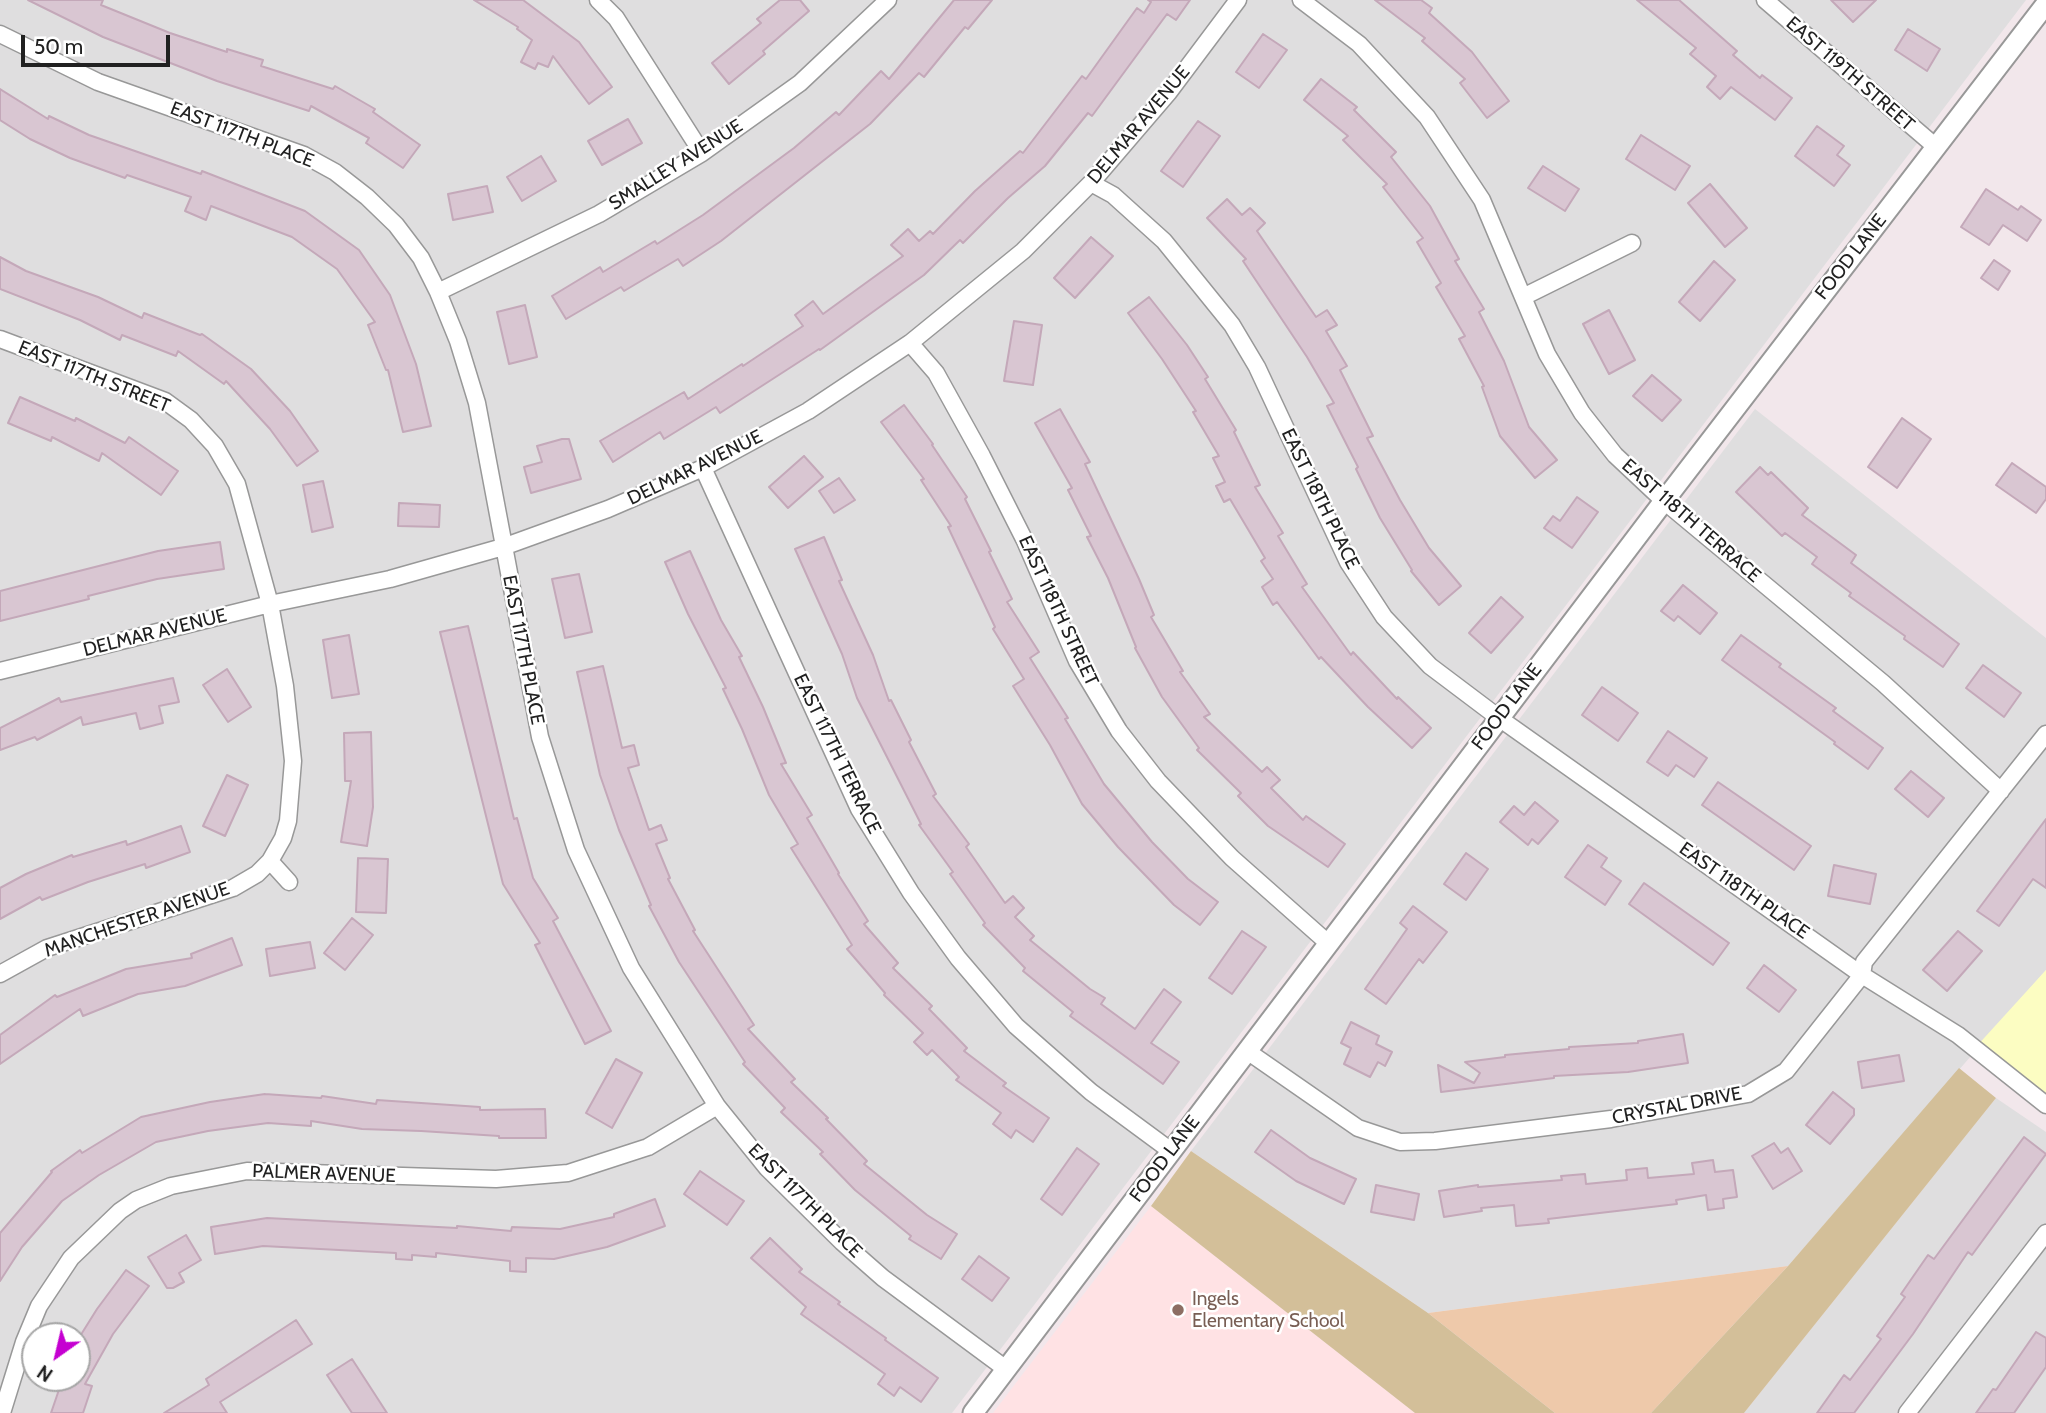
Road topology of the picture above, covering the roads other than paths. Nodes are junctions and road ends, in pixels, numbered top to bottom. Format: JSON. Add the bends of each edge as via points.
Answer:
{"nodes":[{"id":1,"x":598,"y":0,"type":"edge"},
{"id":2,"x":888,"y":0,"type":"edge"},
{"id":3,"x":1238,"y":0,"type":"edge"},
{"id":4,"x":1301,"y":0,"type":"edge"},
{"id":5,"x":1765,"y":0,"type":"edge"},
{"id":6,"x":2046,"y":4,"type":"edge"},
{"id":7,"x":0,"y":34,"type":"edge"},
{"id":8,"x":1936,"y":147,"type":"junction"},
{"id":9,"x":702,"y":153,"type":"junction"},
{"id":10,"x":1091,"y":183,"type":"junction"},
{"id":11,"x":1632,"y":243,"type":"dead end"},
{"id":12,"x":438,"y":292,"type":"junction"},
{"id":13,"x":1523,"y":297,"type":"junction"},
{"id":14,"x":0,"y":339,"type":"edge"},
{"id":15,"x":911,"y":343,"type":"junction"},
{"id":16,"x":703,"y":468,"type":"junction"},
{"id":17,"x":1664,"y":501,"type":"junction"},
{"id":18,"x":503,"y":547,"type":"junction"},
{"id":19,"x":270,"y":604,"type":"junction"},
{"id":20,"x":0,"y":671,"type":"edge"},
{"id":21,"x":1499,"y":718,"type":"junction"},
{"id":22,"x":2046,"y":734,"type":"edge"},
{"id":23,"x":2001,"y":791,"type":"junction"},
{"id":24,"x":270,"y":862,"type":"junction"},
{"id":25,"x":289,"y":882,"type":"dead end"},
{"id":26,"x":1328,"y":943,"type":"junction"},
{"id":27,"x":0,"y":974,"type":"edge"},
{"id":28,"x":1862,"y":975,"type":"junction"},
{"id":29,"x":1247,"y":1051,"type":"junction"},
{"id":30,"x":2046,"y":1105,"type":"edge"},
{"id":31,"x":717,"y":1106,"type":"junction"},
{"id":32,"x":1171,"y":1151,"type":"junction"},
{"id":33,"x":2046,"y":1233,"type":"edge"},
{"id":34,"x":1006,"y":1369,"type":"junction"},
{"id":35,"x":2,"y":1413,"type":"edge"},
{"id":36,"x":973,"y":1413,"type":"edge"},
{"id":37,"x":1907,"y":1413,"type":"edge"}],
"edges":[{"from":1,"to":9,"type":"street","via":[[616,18]]},
{"from":2,"to":9,"type":"street","name":"SMALLEY AVENUE","via":[[800,83]]},
{"from":3,"to":10,"type":"street","name":"DELMAR AVENUE","via":[[1169,92]]},
{"from":4,"to":13,"type":"street","name":"EAST 118TH TERRACE","via":[[1359,44],[1427,117],[1482,200]]},
{"from":5,"to":8,"type":"street","name":"EAST 119TH STREET"},
{"from":6,"to":8,"type":"street","name":"FOOD LANE"},
{"from":7,"to":12,"type":"street","name":"EAST 117TH PLACE","via":[[98,82],[304,155],[335,172],[396,225],[421,258]]},
{"from":8,"to":17,"type":"street","name":"FOOD LANE"},
{"from":9,"to":12,"type":"street","name":"SMALLEY AVENUE","via":[[598,214]]},
{"from":10,"to":15,"type":"street","name":"DELMAR AVENUE","via":[[1023,251]]},
{"from":10,"to":21,"type":"street","name":"EAST 118TH PLACE","via":[[1113,195],[1164,241],[1232,325],[1258,367],[1348,562],[1384,617],[1430,666]]},
{"from":11,"to":13,"type":"street"},
{"from":12,"to":18,"type":"street","name":"EAST 117TH PLACE","via":[[477,402]]},
{"from":13,"to":17,"type":"street","name":"EAST 118TH TERRACE","via":[[1547,354],[1582,414],[1615,455]]},
{"from":14,"to":19,"type":"street","name":"EAST 117TH STREET","via":[[165,401],[191,420],[215,446],[237,484]]},
{"from":15,"to":16,"type":"street","name":"DELMAR AVENUE","via":[[808,411]]},
{"from":15,"to":26,"type":"street","name":"EAST 118TH STREET","via":[[936,373],[982,456],[1077,661],[1119,731],[1158,781],[1232,858]]},
{"from":16,"to":18,"type":"street","name":"DELMAR AVENUE"},
{"from":16,"to":32,"type":"street","name":"EAST 117TH TERRACE","via":[[859,808],[911,893],[1016,1026],[1091,1092]]},
{"from":17,"to":21,"type":"street","name":"FOOD LANE"},
{"from":17,"to":23,"type":"street","name":"EAST 118TH TERRACE","via":[[1883,683]]},
{"from":18,"to":19,"type":"street","name":"DELMAR AVENUE","via":[[390,579]]},
{"from":18,"to":31,"type":"street","name":"EAST 117TH PLACE","via":[[540,737],[576,850],[631,968]]},
{"from":19,"to":20,"type":"street","name":"DELMAR AVENUE"},
{"from":19,"to":24,"type":"street","name":"MANCHESTER AVENUE","via":[[293,761],[288,821]]},
{"from":21,"to":26,"type":"street","name":"FOOD LANE"},
{"from":21,"to":28,"type":"street","name":"EAST 118TH PLACE"},
{"from":22,"to":23,"type":"street","name":"CRYSTAL DRIVE"},
{"from":23,"to":28,"type":"street","name":"CRYSTAL DRIVE","via":[[1864,962]]},
{"from":24,"to":25,"type":"street"},
{"from":24,"to":27,"type":"street","name":"MANCHESTER AVENUE","via":[[233,888],[47,948]]},
{"from":26,"to":29,"type":"street","name":"FOOD LANE"},
{"from":28,"to":29,"type":"street","name":"CRYSTAL DRIVE","via":[[1786,1071],[1748,1094],[1611,1119],[1449,1140],[1400,1142],[1358,1128]]},
{"from":28,"to":30,"type":"street","via":[[1958,1035]]},
{"from":29,"to":32,"type":"street","name":"FOOD LANE"},
{"from":31,"to":34,"type":"street","name":"EAST 117TH PLACE","via":[[767,1168],[842,1242]]},
{"from":31,"to":35,"type":"street","name":"PALMER AVENUE","via":[[648,1147],[568,1173],[496,1179],[247,1171],[171,1186],[136,1200],[71,1258],[39,1306]]},
{"from":32,"to":34,"type":"street","name":"FOOD LANE"},
{"from":33,"to":37,"type":"street"},
{"from":34,"to":36,"type":"street","name":"FOOD LANE"}]}
